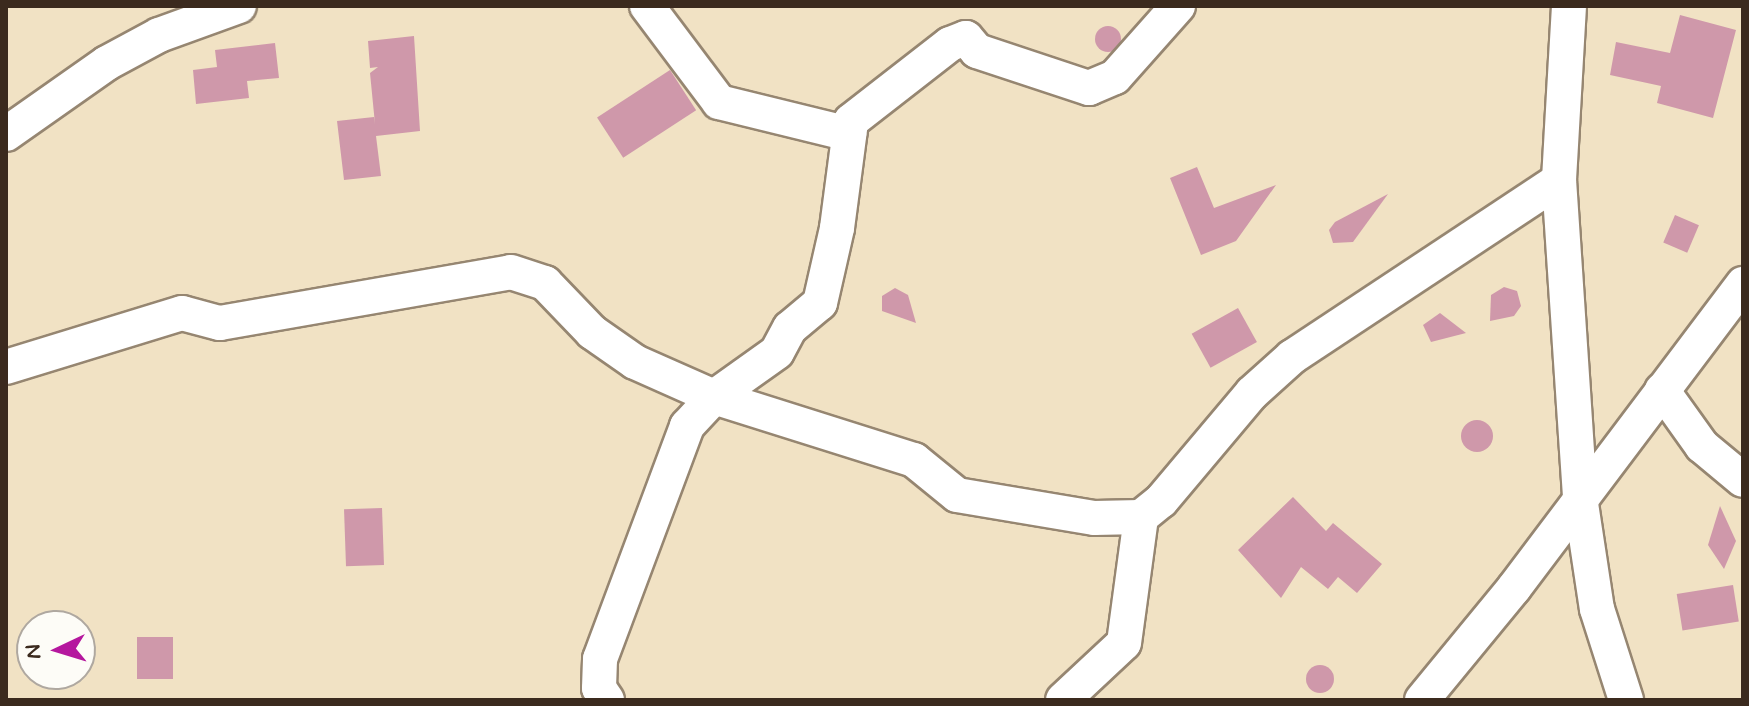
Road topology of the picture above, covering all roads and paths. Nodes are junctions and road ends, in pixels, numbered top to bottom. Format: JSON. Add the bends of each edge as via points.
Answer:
{"nodes":[{"id":1,"x":239,"y":6,"type":"edge"},
{"id":2,"x":647,"y":6,"type":"edge"},
{"id":3,"x":1178,"y":6,"type":"edge"},
{"id":4,"x":1569,"y":6,"type":"edge"},
{"id":5,"x":6,"y":134,"type":"edge"},
{"id":6,"x":849,"y":134,"type":"junction"},
{"id":7,"x":1559,"y":180,"type":"junction"},
{"id":8,"x":1743,"y":284,"type":"edge"},
{"id":9,"x":6,"y":367,"type":"edge"},
{"id":10,"x":1662,"y":390,"type":"junction"},
{"id":11,"x":714,"y":397,"type":"junction"},
{"id":12,"x":1743,"y":480,"type":"edge"},
{"id":13,"x":1580,"y":497,"type":"junction"},
{"id":14,"x":1141,"y":517,"type":"junction"},
{"id":15,"x":607,"y":700,"type":"edge"},
{"id":16,"x":1063,"y":700,"type":"edge"},
{"id":17,"x":1422,"y":700,"type":"edge"},
{"id":18,"x":1626,"y":700,"type":"edge"}],
"edges":[{"from":1,"to":5,"type":"street","via":[[159,35],[107,63]]},
{"from":2,"to":6,"type":"street","via":[[719,102]]},
{"from":3,"to":6,"type":"street","via":[[1115,77],[1089,88],[977,51],[966,38],[950,44],[851,121]]},
{"from":4,"to":7,"type":"street"},
{"from":6,"to":11,"type":"street","via":[[820,303],[790,328],[777,352]]},
{"from":7,"to":13,"type":"street"},
{"from":7,"to":14,"type":"street","via":[[1292,357],[1252,393],[1161,501]]},
{"from":8,"to":10,"type":"street"},
{"from":9,"to":11,"type":"street","via":[[182,313],[220,323],[511,272],[545,283],[592,332],[635,362]]},
{"from":10,"to":12,"type":"street","via":[[1702,446]]},
{"from":10,"to":13,"type":"street"},
{"from":11,"to":14,"type":"street","via":[[914,460],[957,495],[1094,518]]},
{"from":11,"to":15,"type":"street","via":[[687,426],[673,457],[600,659],[599,688]]},
{"from":13,"to":17,"type":"street"},
{"from":13,"to":18,"type":"street","via":[[1597,609]]},
{"from":14,"to":16,"type":"street","via":[[1124,643]]}]}
